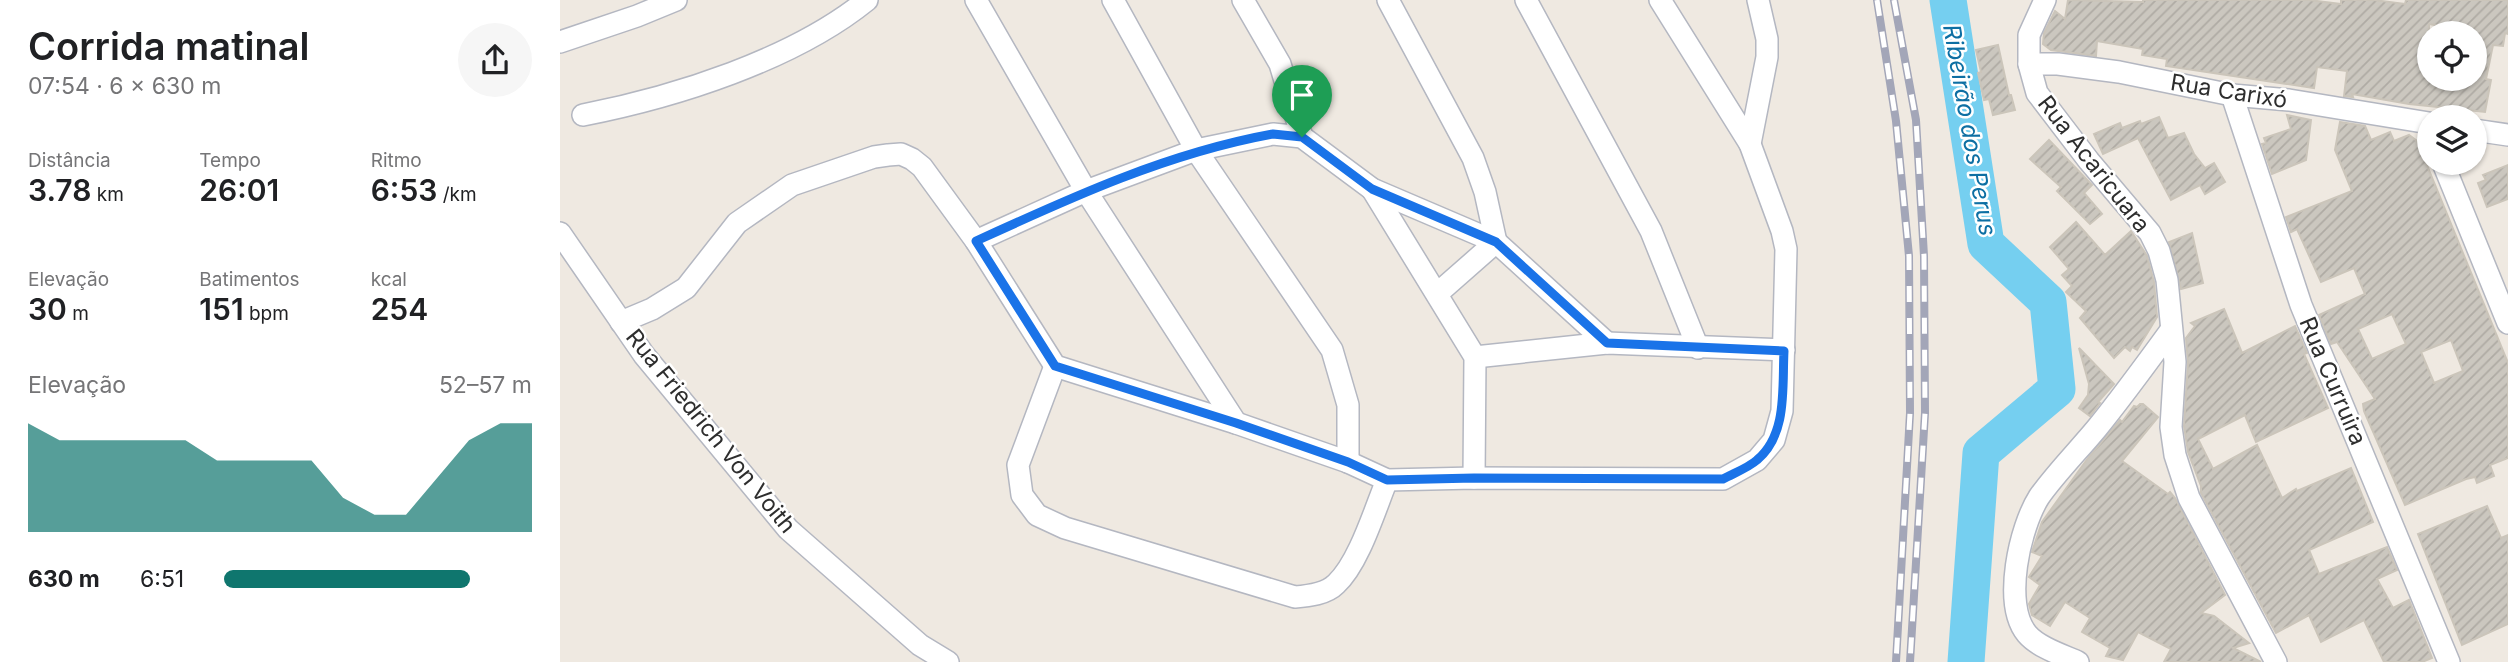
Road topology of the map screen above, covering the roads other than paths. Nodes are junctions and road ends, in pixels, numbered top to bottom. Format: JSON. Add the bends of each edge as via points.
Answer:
{"nodes":[{"id":1,"x":676,"y":0,"type":"edge"},
{"id":2,"x":867,"y":0,"type":"edge"},
{"id":3,"x":976,"y":0,"type":"edge"},
{"id":4,"x":1113,"y":0,"type":"edge"},
{"id":5,"x":1243,"y":0,"type":"edge"},
{"id":6,"x":1388,"y":0,"type":"edge"},
{"id":7,"x":1526,"y":0,"type":"edge"},
{"id":8,"x":1660,"y":0,"type":"edge"},
{"id":9,"x":1759,"y":0,"type":"edge"},
{"id":10,"x":2045,"y":0,"type":"edge"},
{"id":11,"x":560,"y":43,"type":"edge"},
{"id":12,"x":2029,"y":64,"type":"junction"},
{"id":13,"x":2232,"y":94,"type":"junction"},
{"id":14,"x":583,"y":115,"type":"dead end"},
{"id":15,"x":2417,"y":121,"type":"edge"},
{"id":16,"x":2487,"y":132,"type":"edge"},
{"id":17,"x":2508,"y":135,"type":"edge"},
{"id":18,"x":1302,"y":137,"type":"junction"},
{"id":19,"x":1750,"y":144,"type":"junction"},
{"id":20,"x":1196,"y":150,"type":"junction"},
{"id":21,"x":2448,"y":175,"type":"edge"},
{"id":22,"x":1372,"y":189,"type":"junction"},
{"id":23,"x":1086,"y":191,"type":"junction"},
{"id":24,"x":560,"y":233,"type":"edge"},
{"id":25,"x":976,"y":241,"type":"junction"},
{"id":26,"x":1496,"y":242,"type":"junction"},
{"id":27,"x":1437,"y":293,"type":"junction"},
{"id":28,"x":621,"y":322,"type":"junction"},
{"id":29,"x":2508,"y":323,"type":"edge"},
{"id":30,"x":2171,"y":330,"type":"junction"},
{"id":31,"x":1607,"y":343,"type":"junction"},
{"id":32,"x":1698,"y":348,"type":"junction"},
{"id":33,"x":1784,"y":351,"type":"junction"},
{"id":34,"x":1475,"y":356,"type":"junction"},
{"id":35,"x":1055,"y":366,"type":"junction"},
{"id":36,"x":1236,"y":423,"type":"junction"},
{"id":37,"x":1348,"y":462,"type":"junction"},
{"id":38,"x":1474,"y":478,"type":"junction"},
{"id":39,"x":1387,"y":480,"type":"junction"},
{"id":40,"x":948,"y":662,"type":"edge"},
{"id":41,"x":2078,"y":662,"type":"edge"},
{"id":42,"x":2276,"y":662,"type":"edge"},
{"id":43,"x":2449,"y":662,"type":"edge"}],
"edges":[{"from":1,"to":11,"type":"street"},
{"from":2,"to":14,"type":"street","via":[[791,48],[715,79],[632,106]]},
{"from":3,"to":23,"type":"street"},
{"from":4,"to":20,"type":"street"},
{"from":5,"to":18,"type":"street","via":[[1280,64]]},
{"from":6,"to":26,"type":"street","via":[[1473,158]]},
{"from":7,"to":32,"type":"street","via":[[1651,232]]},
{"from":8,"to":19,"type":"street"},
{"from":9,"to":19,"type":"street","via":[[1767,57]]},
{"from":10,"to":12,"type":"street","name":"Rua Acaricuara","via":[[2029,35]]},
{"from":12,"to":13,"type":"street","name":"Rua Carixó","via":[[2119,72]]},
{"from":12,"to":30,"type":"street","name":"Rua Acaricuara","via":[[2044,105],[2150,233],[2167,280]]},
{"from":13,"to":15,"type":"street","name":"Rua Carixó"},
{"from":13,"to":43,"type":"street","name":"Rua Curruira","via":[[2301,305]]},
{"from":16,"to":17,"type":"street"},
{"from":18,"to":20,"type":"street","via":[[1273,134]]},
{"from":18,"to":22,"type":"street"},
{"from":19,"to":33,"type":"street","via":[[1786,250]]},
{"from":20,"to":23,"type":"street"},
{"from":20,"to":37,"type":"street","via":[[1332,350],[1348,405]]},
{"from":21,"to":29,"type":"street"},
{"from":22,"to":26,"type":"street"},
{"from":22,"to":27,"type":"street"},
{"from":23,"to":25,"type":"street"},
{"from":23,"to":36,"type":"street"},
{"from":24,"to":28,"type":"street","name":"Rua Friedrich Von Voith"},
{"from":25,"to":28,"type":"street","via":[[922,167],[901,155],[874,157],[793,185],[737,223],[686,289]]},
{"from":25,"to":35,"type":"street"},
{"from":26,"to":27,"type":"street"},
{"from":26,"to":31,"type":"street"},
{"from":27,"to":34,"type":"street"},
{"from":28,"to":40,"type":"street","name":"Rua Friedrich Von Voith","via":[[788,529],[920,645]]},
{"from":30,"to":41,"type":"street","via":[[2039,498],[2023,532],[2016,574],[2019,622],[2029,636]]},
{"from":30,"to":42,"type":"street","name":"Rua Acaricuara","via":[[2175,362],[2171,427],[2181,477]]},
{"from":31,"to":32,"type":"street"},
{"from":31,"to":34,"type":"street"},
{"from":32,"to":33,"type":"street"},
{"from":33,"to":38,"type":"street","via":[[1782,411],[1774,440],[1757,460],[1723,479]]},
{"from":34,"to":38,"type":"street"},
{"from":35,"to":36,"type":"street"},
{"from":35,"to":39,"type":"street","via":[[1018,465],[1022,495],[1037,515],[1065,528],[1295,597],[1314,595],[1335,586],[1351,566]]},
{"from":36,"to":37,"type":"street"},
{"from":37,"to":39,"type":"street"},
{"from":38,"to":39,"type":"street"}]}
